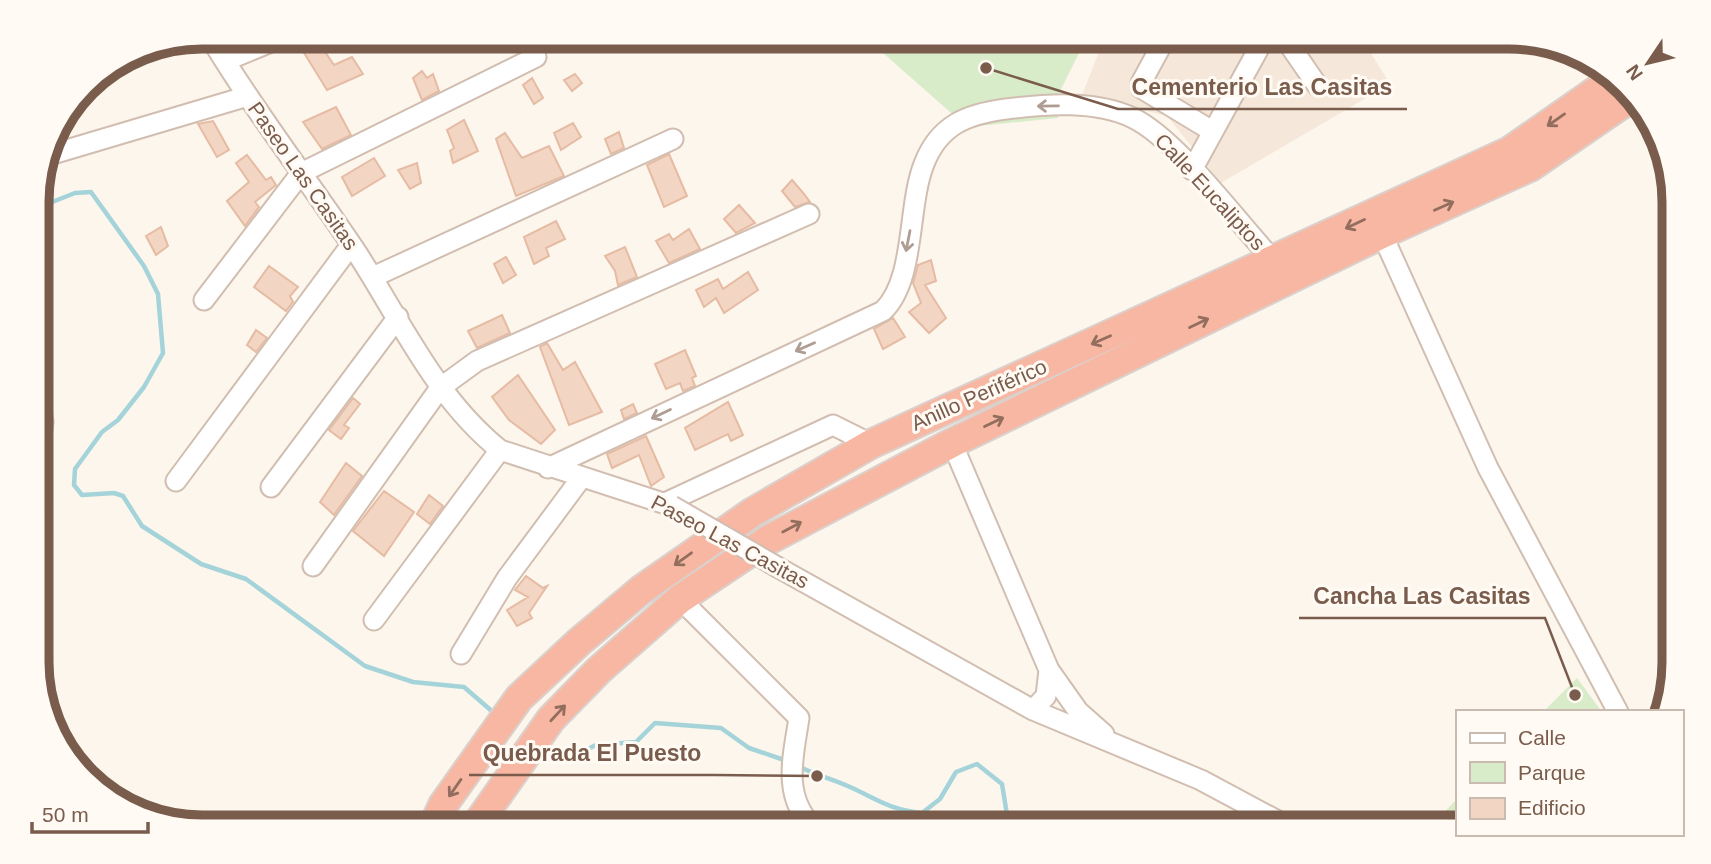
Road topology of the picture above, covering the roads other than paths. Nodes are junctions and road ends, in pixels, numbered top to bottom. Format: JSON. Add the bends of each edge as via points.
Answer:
{"nodes":[{"id":1,"x":218,"y":49,"type":"edge"},
{"id":2,"x":254,"y":49,"type":"edge"},
{"id":3,"x":1160,"y":49,"type":"edge"},
{"id":4,"x":1258,"y":49,"type":"edge"},
{"id":5,"x":1292,"y":49,"type":"edge"},
{"id":6,"x":536,"y":57,"type":"dead end"},
{"id":7,"x":225,"y":61,"type":"junction"},
{"id":8,"x":1606,"y":84,"type":"edge"},
{"id":9,"x":1317,"y":85,"type":"dead end"},
{"id":10,"x":248,"y":96,"type":"junction"},
{"id":11,"x":1625,"y":102,"type":"edge"},
{"id":12,"x":1212,"y":131,"type":"junction"},
{"id":13,"x":673,"y":139,"type":"dead end"},
{"id":14,"x":58,"y":152,"type":"edge"},
{"id":15,"x":1192,"y":170,"type":"junction"},
{"id":16,"x":301,"y":173,"type":"junction"},
{"id":17,"x":809,"y":214,"type":"dead end"},
{"id":18,"x":1382,"y":234,"type":"junction"},
{"id":19,"x":351,"y":246,"type":"junction"},
{"id":20,"x":1275,"y":261,"type":"junction"},
{"id":21,"x":373,"y":277,"type":"junction"},
{"id":22,"x":204,"y":300,"type":"dead end"},
{"id":23,"x":398,"y":317,"type":"junction"},
{"id":24,"x":440,"y":388,"type":"junction"},
{"id":25,"x":952,"y":443,"type":"junction"},
{"id":26,"x":871,"y":444,"type":"junction"},
{"id":27,"x":500,"y":450,"type":"junction"},
{"id":28,"x":548,"y":468,"type":"junction"},
{"id":29,"x":582,"y":477,"type":"junction"},
{"id":30,"x":176,"y":481,"type":"dead end"},
{"id":31,"x":271,"y":487,"type":"dead end"},
{"id":32,"x":669,"y":504,"type":"junction"},
{"id":33,"x":313,"y":566,"type":"dead end"},
{"id":34,"x":680,"y":599,"type":"junction"},
{"id":35,"x":374,"y":620,"type":"dead end"},
{"id":36,"x":461,"y":654,"type":"dead end"},
{"id":37,"x":1049,"y":670,"type":"junction"},
{"id":38,"x":1033,"y":710,"type":"junction"},
{"id":39,"x":1617,"y":710,"type":"edge"},
{"id":40,"x":1121,"y":748,"type":"junction"},
{"id":41,"x":438,"y":815,"type":"edge"},
{"id":42,"x":483,"y":815,"type":"edge"},
{"id":43,"x":804,"y":815,"type":"edge"},
{"id":44,"x":1267,"y":815,"type":"edge"}],
"edges":[{"from":1,"to":7,"type":"street","name":"Paseo Las Casitas"},
{"from":2,"to":7,"type":"street"},
{"from":3,"to":12,"type":"street","via":[[1141,88]]},
{"from":4,"to":12,"type":"street"},
{"from":5,"to":9,"type":"street"},
{"from":6,"to":16,"type":"street"},
{"from":7,"to":10,"type":"street","name":"Paseo Las Casitas"},
{"from":8,"to":20,"type":"highway","name":"Anillo Periférico","one_way":true,"via":[[1510,151]]},
{"from":10,"to":14,"type":"street"},
{"from":10,"to":16,"type":"street","name":"Paseo Las Casitas"},
{"from":18,"to":11,"type":"highway","name":"Anillo Periférico","one_way":true,"via":[[1530,167]]},
{"from":12,"to":15,"type":"street"},
{"from":13,"to":21,"type":"street"},
{"from":15,"to":20,"type":"street","name":"Calle Eucaliptos"},
{"from":15,"to":28,"type":"street","name":"Calle Eucaliptos","one_way":true,"via":[[1160,136],[1130,116],[1083,106],[1026,107],[967,116],[948,127],[923,166],[897,292],[883,311]]},
{"from":16,"to":19,"type":"street","name":"Paseo Las Casitas"},
{"from":16,"to":22,"type":"street"},
{"from":17,"to":24,"type":"street","via":[[498,350]]},
{"from":25,"to":18,"type":"highway","name":"Anillo Periférico","one_way":true},
{"from":18,"to":39,"type":"street","via":[[1489,468]]},
{"from":19,"to":21,"type":"street","name":"Paseo Las Casitas"},
{"from":19,"to":30,"type":"street"},
{"from":20,"to":26,"type":"highway","name":"Anillo Periférico","one_way":true},
{"from":21,"to":23,"type":"street","name":"Paseo Las Casitas"},
{"from":23,"to":24,"type":"street","name":"Paseo Las Casitas"},
{"from":23,"to":31,"type":"street"},
{"from":24,"to":27,"type":"street","name":"Paseo Las Casitas"},
{"from":24,"to":33,"type":"street"},
{"from":34,"to":25,"type":"highway","name":"Anillo Periférico","one_way":true,"via":[[768,540]]},
{"from":25,"to":37,"type":"street"},
{"from":26,"to":32,"type":"street","via":[[833,425]]},
{"from":26,"to":41,"type":"highway","name":"Anillo Periférico","one_way":true,"via":[[690,554],[579,642],[519,698]]},
{"from":27,"to":28,"type":"street","name":"Paseo Las Casitas"},
{"from":27,"to":35,"type":"street"},
{"from":28,"to":29,"type":"street","name":"Paseo Las Casitas"},
{"from":29,"to":32,"type":"street","name":"Paseo Las Casitas"},
{"from":29,"to":36,"type":"street","via":[[508,578]]},
{"from":32,"to":38,"type":"street","name":"Paseo Las Casitas","bridge":true},
{"from":42,"to":34,"type":"highway","name":"Anillo Periférico","one_way":true,"via":[[551,719]]},
{"from":34,"to":43,"type":"street","via":[[799,718],[791,787],[793,800]]},
{"from":37,"to":38,"type":"street","via":[[1046,696]]},
{"from":37,"to":40,"type":"street","via":[[1078,711]]},
{"from":38,"to":40,"type":"street","name":"Paseo Las Casitas"},
{"from":40,"to":44,"type":"street","name":"Paseo Las Casitas","via":[[1201,780]]}]}
